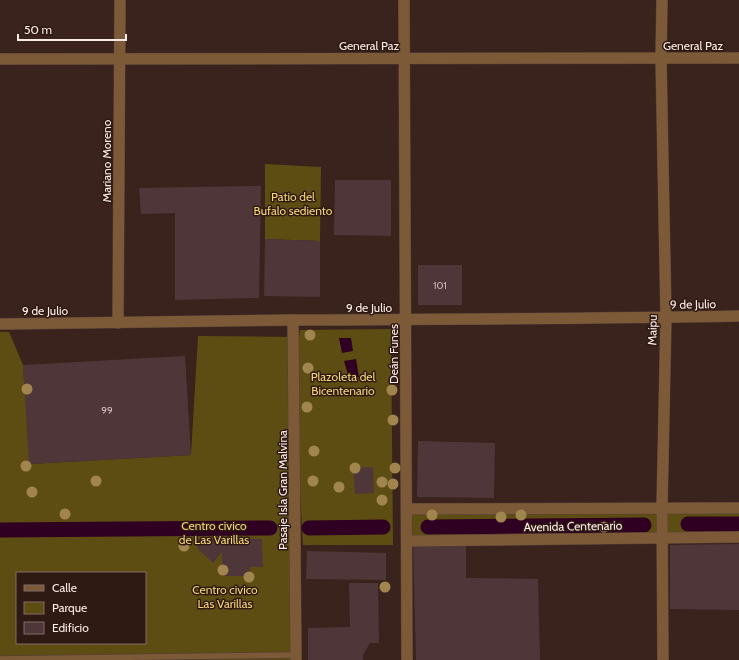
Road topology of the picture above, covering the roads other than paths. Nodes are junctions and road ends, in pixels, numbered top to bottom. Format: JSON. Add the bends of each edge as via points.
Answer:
{"nodes":[{"id":1,"x":120,"y":0,"type":"edge"},
{"id":2,"x":404,"y":0,"type":"edge"},
{"id":3,"x":662,"y":0,"type":"edge"},
{"id":4,"x":119,"y":58,"type":"junction"},
{"id":5,"x":404,"y":58,"type":"junction"},
{"id":6,"x":661,"y":58,"type":"junction"},
{"id":7,"x":739,"y":58,"type":"edge"},
{"id":8,"x":0,"y":59,"type":"edge"},
{"id":9,"x":739,"y":316,"type":"edge"},
{"id":10,"x":666,"y":317,"type":"junction"},
{"id":11,"x":293,"y":320,"type":"junction"},
{"id":12,"x":406,"y":320,"type":"junction"},
{"id":13,"x":118,"y":323,"type":"junction"},
{"id":14,"x":0,"y":324,"type":"edge"},
{"id":15,"x":662,"y":508,"type":"junction"},
{"id":16,"x":739,"y":508,"type":"edge"},
{"id":17,"x":407,"y":509,"type":"junction"},
{"id":18,"x":662,"y":537,"type":"junction"},
{"id":19,"x":739,"y":537,"type":"edge"},
{"id":20,"x":406,"y":541,"type":"junction"},
{"id":21,"x":296,"y":658,"type":"edge"},
{"id":22,"x":0,"y":659,"type":"edge"},
{"id":23,"x":407,"y":660,"type":"edge"},
{"id":24,"x":663,"y":660,"type":"edge"}],
"edges":[{"from":1,"to":4,"type":"street","name":"Mariano Moreno"},
{"from":2,"to":5,"type":"street","name":"Deán Funes"},
{"from":3,"to":6,"type":"street","name":"Maipu"},
{"from":4,"to":5,"type":"street","name":"General Paz"},
{"from":4,"to":8,"type":"street","name":"General Paz"},
{"from":4,"to":13,"type":"street","name":"Mariano Moreno"},
{"from":5,"to":6,"type":"street","name":"General Paz"},
{"from":5,"to":12,"type":"street","name":"Deán Funes"},
{"from":6,"to":7,"type":"street","name":"General Paz"},
{"from":6,"to":10,"type":"street","name":"Maipu"},
{"from":9,"to":10,"type":"street","name":"9 de Julio"},
{"from":10,"to":12,"type":"street","name":"9 de Julio"},
{"from":10,"to":15,"type":"street","name":"Maipu"},
{"from":11,"to":12,"type":"street","name":"9 de Julio"},
{"from":11,"to":13,"type":"street","name":"9 de Julio"},
{"from":11,"to":21,"type":"street","name":"Pasaje Isla Gran Malvina"},
{"from":12,"to":17,"type":"street","name":"Deán Funes"},
{"from":13,"to":14,"type":"street","name":"9 de Julio"},
{"from":15,"to":16,"type":"street","name":"Avenida Centenario"},
{"from":15,"to":17,"type":"street","name":"Avenida Centenario"},
{"from":15,"to":18,"type":"street","name":"Maipu"},
{"from":17,"to":20,"type":"street","name":"Deán Funes"},
{"from":18,"to":19,"type":"street","name":"Avenida Centenario"},
{"from":18,"to":20,"type":"street","name":"Avenida Centenario"},
{"from":18,"to":24,"type":"street","name":"Maipu"},
{"from":20,"to":23,"type":"street","name":"Deán Funes"},
{"from":21,"to":22,"type":"lane"}]}
